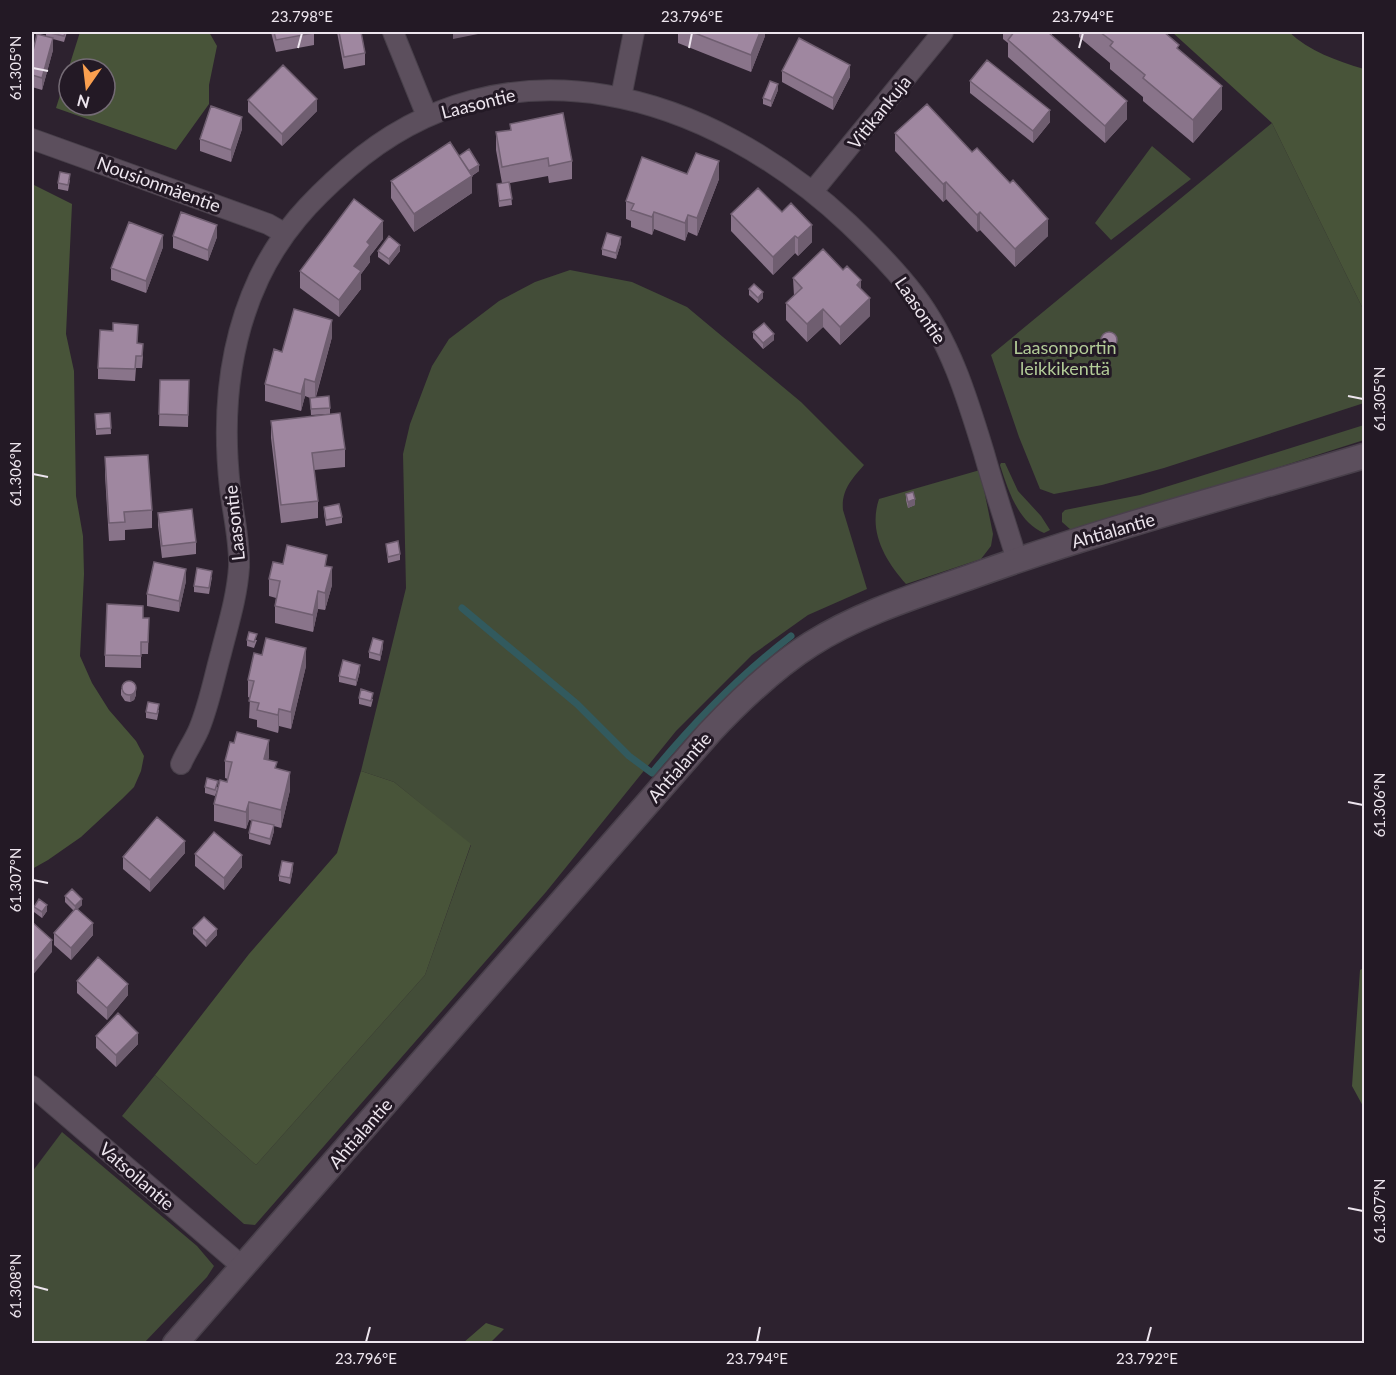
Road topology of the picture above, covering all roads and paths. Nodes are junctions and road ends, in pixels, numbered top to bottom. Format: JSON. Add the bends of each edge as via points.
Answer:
{"nodes":[{"id":1,"x":393,"y":32,"type":"edge"},
{"id":2,"x":634,"y":32,"type":"edge"},
{"id":3,"x":943,"y":32,"type":"edge"},
{"id":4,"x":621,"y":97,"type":"junction"},
{"id":5,"x":427,"y":116,"type":"junction"},
{"id":6,"x":32,"y":139,"type":"edge"},
{"id":7,"x":813,"y":191,"type":"junction"},
{"id":8,"x":284,"y":233,"type":"junction"},
{"id":9,"x":1365,"y":456,"type":"edge"},
{"id":10,"x":1017,"y":560,"type":"junction"},
{"id":11,"x":181,"y":764,"type":"dead end"},
{"id":12,"x":32,"y":1086,"type":"edge"},
{"id":13,"x":243,"y":1267,"type":"junction"},
{"id":14,"x":175,"y":1344,"type":"edge"}],
"edges":[{"from":1,"to":5,"type":"street"},
{"from":2,"to":4,"type":"street"},
{"from":3,"to":7,"type":"street","name":"Vitikankuja"},
{"from":4,"to":5,"type":"street","name":"Laasontie","via":[[525,91],[476,99]]},
{"from":4,"to":7,"type":"street","name":"Laasontie","via":[[686,116],[728,136]]},
{"from":5,"to":8,"type":"street","name":"Laasontie","via":[[361,157],[325,188]]},
{"from":6,"to":8,"type":"street","name":"Nousionmäentie"},
{"from":7,"to":10,"type":"street","name":"Laasontie","via":[[884,260],[939,331],[972,411]]},
{"from":8,"to":11,"type":"street","name":"Laasontie","via":[[259,279],[229,377],[226,428],[239,558],[237,588],[205,713]]},
{"from":9,"to":10,"type":"street","name":"Ahtialantie"},
{"from":10,"to":13,"type":"street","name":"Ahtialantie","via":[[888,606],[828,634],[747,693]]},
{"from":12,"to":13,"type":"street","name":"Vatsoilantie"},
{"from":13,"to":14,"type":"street","name":"Ahtialantie"}]}
